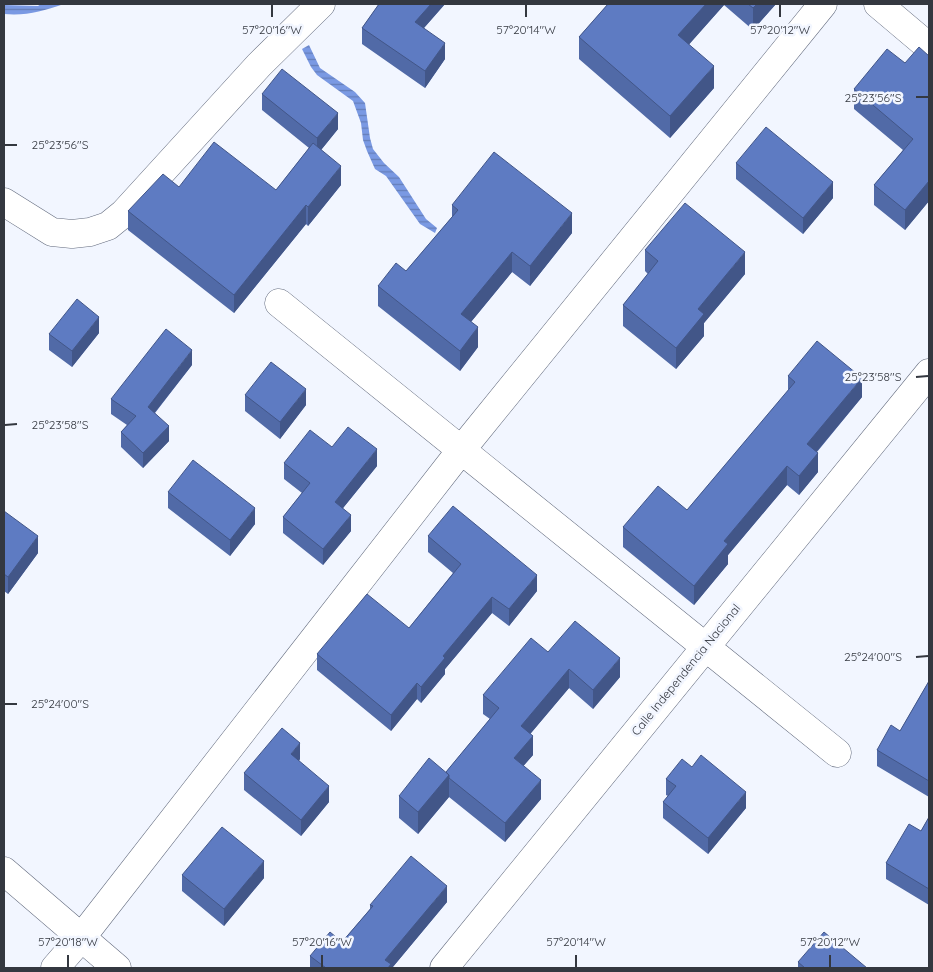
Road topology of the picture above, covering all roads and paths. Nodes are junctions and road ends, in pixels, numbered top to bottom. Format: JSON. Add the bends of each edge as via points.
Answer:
{"nodes":[{"id":1,"x":321,"y":4,"type":"edge"},
{"id":2,"x":823,"y":4,"type":"edge"},
{"id":3,"x":878,"y":4,"type":"edge"},
{"id":4,"x":929,"y":47,"type":"edge"},
{"id":5,"x":4,"y":202,"type":"edge"},
{"id":6,"x":280,"y":302,"type":"dead end"},
{"id":7,"x":929,"y":373,"type":"edge"},
{"id":8,"x":462,"y":449,"type":"junction"},
{"id":9,"x":705,"y":647,"type":"junction"},
{"id":10,"x":837,"y":753,"type":"dead end"},
{"id":11,"x":4,"y":871,"type":"edge"},
{"id":12,"x":81,"y":938,"type":"junction"},
{"id":13,"x":55,"y":968,"type":"edge"},
{"id":14,"x":117,"y":968,"type":"edge"},
{"id":15,"x":444,"y":968,"type":"edge"}],
"edges":[{"from":1,"to":5,"type":"street","via":[[259,65],[124,213],[108,226],[72,234],[52,232]]},
{"from":2,"to":8,"type":"street"},
{"from":3,"to":4,"type":"street"},
{"from":6,"to":8,"type":"street"},
{"from":7,"to":9,"type":"street","name":"Calle Independencia Nacional"},
{"from":8,"to":9,"type":"street"},
{"from":8,"to":12,"type":"street"},
{"from":9,"to":10,"type":"street"},
{"from":9,"to":15,"type":"street","name":"Calle Independencia Nacional"},
{"from":11,"to":12,"type":"street"},
{"from":12,"to":13,"type":"street"},
{"from":12,"to":14,"type":"street"}]}
